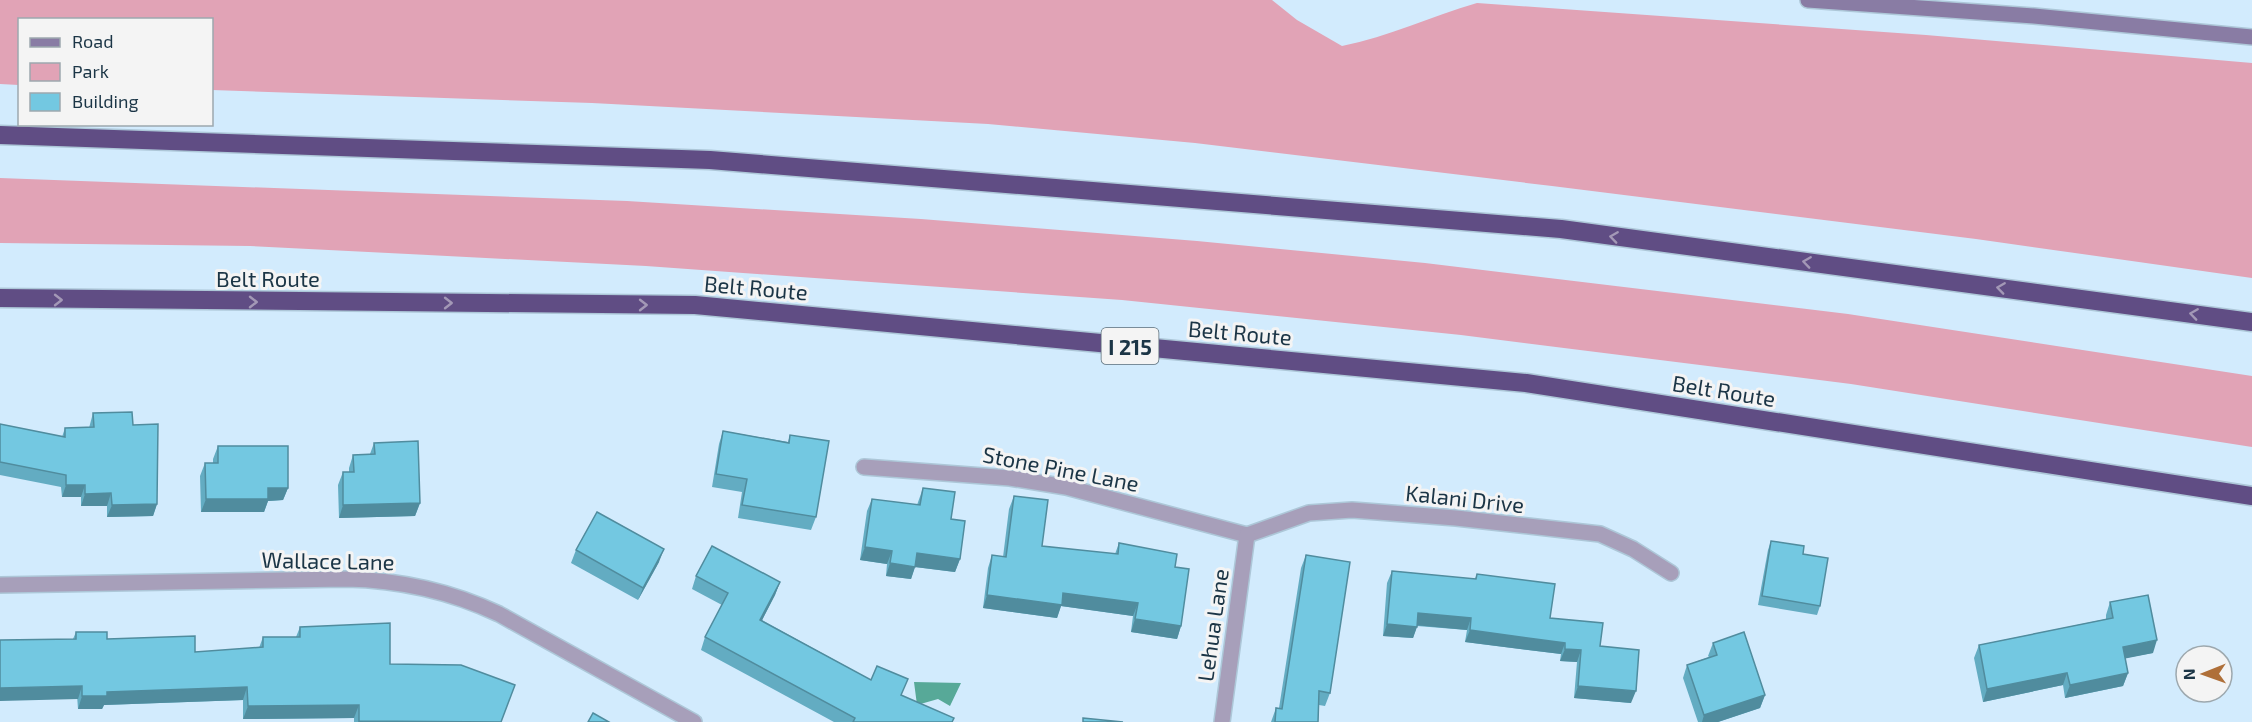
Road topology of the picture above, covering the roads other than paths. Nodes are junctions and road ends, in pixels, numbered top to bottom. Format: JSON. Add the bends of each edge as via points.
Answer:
{"nodes":[{"id":1,"x":1808,"y":0,"type":"edge"},
{"id":2,"x":2252,"y":37,"type":"edge"},
{"id":3,"x":0,"y":135,"type":"edge"},
{"id":4,"x":0,"y":298,"type":"edge"},
{"id":5,"x":2252,"y":322,"type":"edge"},
{"id":6,"x":864,"y":467,"type":"dead end"},
{"id":7,"x":2252,"y":496,"type":"edge"},
{"id":8,"x":1247,"y":534,"type":"junction"},
{"id":9,"x":1671,"y":573,"type":"dead end"},
{"id":10,"x":0,"y":585,"type":"edge"},
{"id":11,"x":694,"y":722,"type":"edge"},
{"id":12,"x":1221,"y":722,"type":"edge"}],
"edges":[{"from":1,"to":2,"type":"street"},
{"from":5,"to":3,"type":"highway","one_way":true,"via":[[1549,228],[710,160]]},
{"from":4,"to":7,"type":"highway","name":"Belt Route","number":"I 215","one_way":true,"via":[[695,305],[1526,383]]},
{"from":6,"to":8,"type":"street","name":"Stone Pine Lane","via":[[1010,478],[1066,488]]},
{"from":8,"to":9,"type":"street","name":"Kalani Drive","via":[[1309,513],[1352,510],[1456,518],[1600,534]]},
{"from":8,"to":12,"type":"street","name":"Lehua Lane"},
{"from":10,"to":11,"type":"street","name":"Wallace Lane","via":[[372,579],[424,587],[499,614]]}]}
